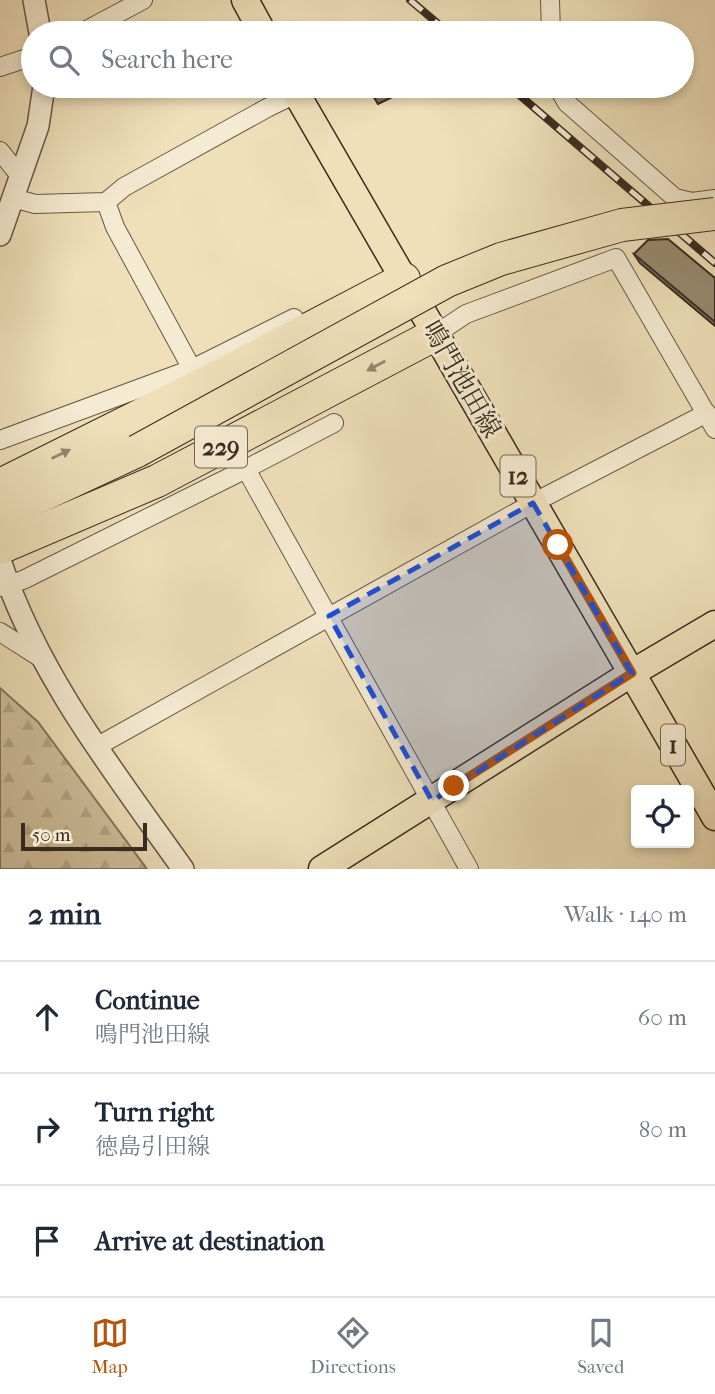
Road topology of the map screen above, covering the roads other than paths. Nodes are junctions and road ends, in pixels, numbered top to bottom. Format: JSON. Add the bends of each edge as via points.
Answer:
{"nodes":[{"id":1,"x":34,"y":0,"type":"edge"},
{"id":2,"x":143,"y":0,"type":"edge"},
{"id":3,"x":245,"y":0,"type":"edge"},
{"id":4,"x":550,"y":0,"type":"edge"},
{"id":5,"x":38,"y":21,"type":"edge"},
{"id":6,"x":104,"y":21,"type":"edge"},
{"id":7,"x":256,"y":21,"type":"edge"},
{"id":8,"x":551,"y":21,"type":"edge"},
{"id":9,"x":21,"y":60,"type":"edge"},
{"id":10,"x":0,"y":67,"type":"edge"},
{"id":11,"x":42,"y":98,"type":"edge"},
{"id":12,"x":283,"y":98,"type":"edge"},
{"id":13,"x":306,"y":98,"type":"edge"},
{"id":14,"x":564,"y":98,"type":"edge"},
{"id":15,"x":0,"y":151,"type":"edge"},
{"id":16,"x":20,"y":176,"type":"junction"},
{"id":17,"x":13,"y":198,"type":"junction"},
{"id":18,"x":715,"y":198,"type":"edge"},
{"id":19,"x":106,"y":202,"type":"junction"},
{"id":20,"x":715,"y":214,"type":"edge"},
{"id":21,"x":1,"y":228,"type":"edge"},
{"id":22,"x":715,"y":229,"type":"edge"},
{"id":23,"x":404,"y":279,"type":"junction"},
{"id":24,"x":294,"y":318,"type":"dead end"},
{"id":25,"x":436,"y":334,"type":"junction"},
{"id":26,"x":192,"y":369,"type":"junction"},
{"id":27,"x":711,"y":421,"type":"edge"},
{"id":28,"x":334,"y":423,"type":"dead end"},
{"id":29,"x":0,"y":440,"type":"edge"},
{"id":30,"x":140,"y":458,"type":"junction"},
{"id":31,"x":246,"y":470,"type":"junction"},
{"id":32,"x":0,"y":485,"type":"edge"},
{"id":33,"x":533,"y":503,"type":"junction"},
{"id":34,"x":0,"y":515,"type":"edge"},
{"id":35,"x":0,"y":529,"type":"edge"},
{"id":36,"x":1,"y":556,"type":"edge"},
{"id":37,"x":4,"y":586,"type":"edge"},
{"id":38,"x":329,"y":616,"type":"junction"},
{"id":39,"x":715,"y":624,"type":"edge"},
{"id":40,"x":0,"y":632,"type":"edge"},
{"id":41,"x":44,"y":660,"type":"junction"},
{"id":42,"x":632,"y":673,"type":"junction"},
{"id":43,"x":96,"y":747,"type":"junction"},
{"id":44,"x":432,"y":801,"type":"junction"},
{"id":45,"x":715,"y":817,"type":"edge"},
{"id":46,"x":183,"y":869,"type":"edge"},
{"id":47,"x":323,"y":869,"type":"edge"},
{"id":48,"x":470,"y":869,"type":"edge"}],
"edges":[{"from":1,"to":5,"type":"street"},
{"from":2,"to":6,"type":"street"},
{"from":3,"to":7,"type":"main road"},
{"from":4,"to":8,"type":"street"},
{"from":9,"to":10,"type":"street"},
{"from":11,"to":16,"type":"street","via":[[38,126]]},
{"from":12,"to":19,"type":"street","via":[[124,187]]},
{"from":13,"to":23,"type":"main road","name":"鳴門池田線","number":"12"},
{"from":14,"to":18,"type":"street","via":[[675,198],[692,202]]},
{"from":15,"to":16,"type":"street"},
{"from":16,"to":17,"type":"street"},
{"from":17,"to":19,"type":"street","via":[[35,204]]},
{"from":17,"to":21,"type":"street"},
{"from":19,"to":26,"type":"street"},
{"from":20,"to":30,"type":"highway","bridge":true,"via":[[622,225],[501,259],[447,281]]},
{"from":22,"to":30,"type":"highway","via":[[627,241],[556,259],[454,295]]},
{"from":23,"to":25,"type":"main road","name":"鳴門池田線","number":"12"},
{"from":32,"to":23,"type":"highway","number":"229","one_way":true},
{"from":24,"to":26,"type":"street"},
{"from":25,"to":27,"type":"street","via":[[466,314],[616,258]]},
{"from":25,"to":33,"type":"main road","name":"鳴門池田線","number":"12"},
{"from":25,"to":36,"type":"highway","number":"229","one_way":true,"via":[[157,481]]},
{"from":26,"to":29,"type":"street"},
{"from":27,"to":33,"type":"street"},
{"from":28,"to":31,"type":"street"},
{"from":30,"to":34,"type":"highway"},
{"from":30,"to":35,"type":"highway"},
{"from":31,"to":37,"type":"street"},
{"from":31,"to":38,"type":"street"},
{"from":33,"to":38,"type":"street"},
{"from":33,"to":42,"type":"main road","name":"鳴門池田線","number":"12"},
{"from":36,"to":37,"type":"street"},
{"from":37,"to":41,"type":"street"},
{"from":38,"to":43,"type":"street"},
{"from":38,"to":44,"type":"street"},
{"from":39,"to":42,"type":"main road"},
{"from":40,"to":41,"type":"street"},
{"from":41,"to":43,"type":"street"},
{"from":42,"to":44,"type":"main road"},
{"from":42,"to":45,"type":"main road","number":"1"},
{"from":43,"to":46,"type":"street"},
{"from":44,"to":47,"type":"main road"},
{"from":44,"to":48,"type":"street"}]}
